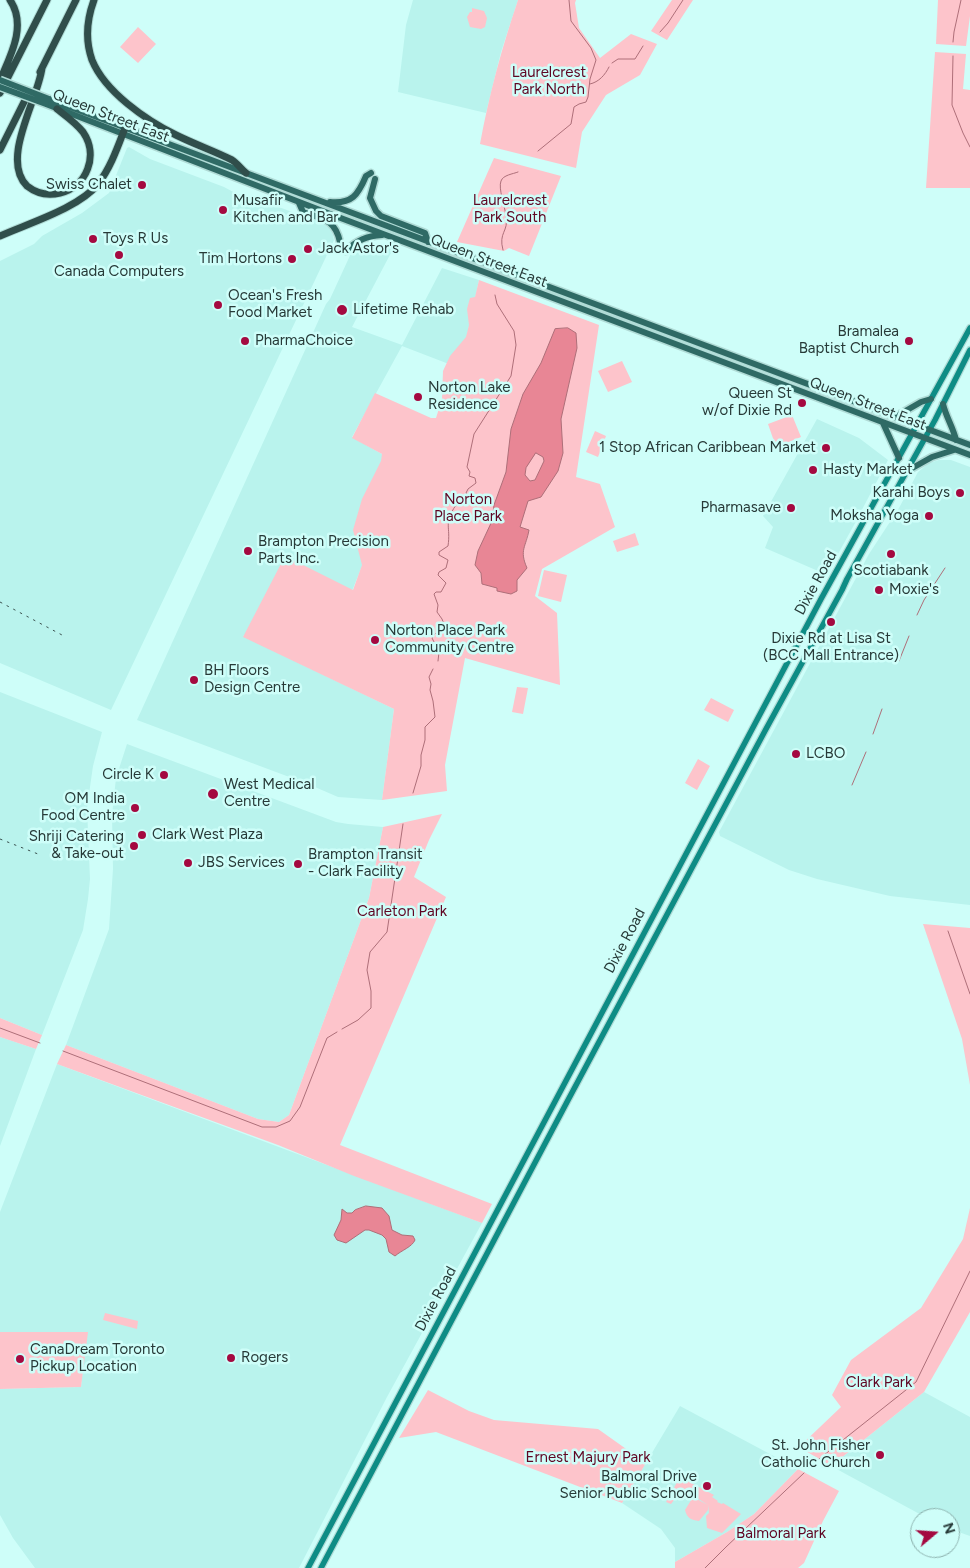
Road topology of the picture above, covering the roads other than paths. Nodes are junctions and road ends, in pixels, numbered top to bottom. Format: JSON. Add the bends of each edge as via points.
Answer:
{"nodes":[{"id":1,"x":10,"y":0,"type":"edge"},
{"id":2,"x":47,"y":0,"type":"edge"},
{"id":3,"x":76,"y":0,"type":"edge"},
{"id":4,"x":94,"y":0,"type":"edge"},
{"id":5,"x":42,"y":68,"type":"junction"},
{"id":6,"x":0,"y":80,"type":"edge"},
{"id":7,"x":0,"y":87,"type":"edge"},
{"id":8,"x":0,"y":93,"type":"edge"},
{"id":9,"x":47,"y":102,"type":"junction"},
{"id":10,"x":57,"y":109,"type":"junction"},
{"id":11,"x":124,"y":131,"type":"junction"},
{"id":12,"x":0,"y":150,"type":"edge"},
{"id":13,"x":246,"y":173,"type":"junction"},
{"id":14,"x":371,"y":173,"type":"dead end"},
{"id":15,"x":375,"y":180,"type":"dead end"},
{"id":16,"x":319,"y":200,"type":"junction"},
{"id":17,"x":299,"y":203,"type":"junction"},
{"id":18,"x":384,"y":235,"type":"junction"},
{"id":19,"x":0,"y":236,"type":"edge"},
{"id":20,"x":340,"y":242,"type":"dead end"},
{"id":21,"x":428,"y":242,"type":"junction"},
{"id":22,"x":346,"y":251,"type":"dead end"},
{"id":23,"x":970,"y":328,"type":"edge"},
{"id":24,"x":656,"y":337,"type":"junction"},
{"id":25,"x":682,"y":337,"type":"junction"},
{"id":26,"x":970,"y":350,"type":"edge"},
{"id":27,"x":931,"y":398,"type":"junction"},
{"id":28,"x":943,"y":404,"type":"junction"},
{"id":29,"x":895,"y":417,"type":"junction"},
{"id":30,"x":883,"y":423,"type":"junction"},
{"id":31,"x":917,"y":425,"type":"junction"},
{"id":32,"x":930,"y":430,"type":"junction"},
{"id":33,"x":912,"y":434,"type":"junction"},
{"id":34,"x":925,"y":438,"type":"junction"},
{"id":35,"x":956,"y":440,"type":"junction"},
{"id":36,"x":970,"y":445,"type":"edge"},
{"id":37,"x":954,"y":450,"type":"junction"},
{"id":38,"x":970,"y":456,"type":"edge"},
{"id":39,"x":899,"y":458,"type":"junction"},
{"id":40,"x":907,"y":471,"type":"junction"},
{"id":41,"x":308,"y":1568,"type":"edge"},
{"id":42,"x":321,"y":1568,"type":"edge"}],
"edges":[{"from":1,"to":6,"type":"highway","via":[[17,14],[18,28]]},
{"from":2,"to":8,"type":"highway"},
{"from":3,"to":5,"type":"highway"},
{"from":4,"to":13,"type":"highway","via":[[88,43],[96,67],[110,87],[150,120],[233,161]]},
{"from":5,"to":10,"type":"highway","via":[[14,145],[14,156],[15,167],[23,182],[45,194],[65,192],[76,185],[85,175],[90,160],[83,132]]},
{"from":5,"to":12,"type":"highway"},
{"from":6,"to":9,"type":"main road","name":"Queen Street East","bridge":true},
{"from":7,"to":9,"type":"main road","name":"Queen Street East","bridge":true},
{"from":9,"to":10,"type":"main road","name":"Queen Street East"},
{"from":9,"to":11,"type":"main road","name":"Queen Street East"},
{"from":10,"to":11,"type":"main road","name":"Queen Street East"},
{"from":11,"to":13,"type":"main road","name":"Queen Street East"},
{"from":11,"to":17,"type":"main road","name":"Queen Street East"},
{"from":11,"to":19,"type":"highway","via":[[103,177],[89,193],[62,209]]},
{"from":13,"to":16,"type":"main road","name":"Queen Street East"},
{"from":14,"to":16,"type":"main road","via":[[366,176],[358,193],[342,203]]},
{"from":15,"to":21,"type":"main road","via":[[370,198],[376,211],[381,216],[425,233]]},
{"from":16,"to":21,"type":"main road","name":"Queen Street East"},
{"from":17,"to":18,"type":"main road","name":"Queen Street East"},
{"from":17,"to":20,"type":"main road","via":[[303,212],[334,225]]},
{"from":18,"to":22,"type":"main road","via":[[370,236]]},
{"from":18,"to":24,"type":"main road","name":"Queen Street East"},
{"from":21,"to":25,"type":"main road","name":"Queen Street East"},
{"from":23,"to":27,"type":"main road","name":"Dixie Road"},
{"from":24,"to":25,"type":"main road","via":[[661,335],[700,348]]},
{"from":24,"to":30,"type":"main road","name":"Queen Street East"},
{"from":25,"to":29,"type":"main road","name":"Queen Street East"},
{"from":26,"to":28,"type":"main road","name":"Dixie Road"},
{"from":27,"to":29,"type":"main road"},
{"from":27,"to":31,"type":"main road","name":"Dixie Road"},
{"from":28,"to":32,"type":"main road","name":"Dixie Road"},
{"from":28,"to":35,"type":"main road"},
{"from":29,"to":31,"type":"main road","name":"Queen Street East"},
{"from":30,"to":33,"type":"main road","name":"Queen Street East"},
{"from":30,"to":39,"type":"main road"},
{"from":31,"to":32,"type":"main road","name":"Queen Street East"},
{"from":31,"to":33,"type":"main road","name":"Dixie Road"},
{"from":32,"to":34,"type":"main road","name":"Dixie Road"},
{"from":32,"to":35,"type":"main road","name":"Queen Street East"},
{"from":33,"to":34,"type":"main road","name":"Queen Street East"},
{"from":33,"to":39,"type":"main road","name":"Dixie Road"},
{"from":34,"to":37,"type":"main road","name":"Queen Street East"},
{"from":34,"to":40,"type":"main road","name":"Dixie Road"},
{"from":35,"to":36,"type":"main road","name":"Queen Street East"},
{"from":37,"to":38,"type":"main road","name":"Queen Street East"},
{"from":37,"to":40,"type":"main road","via":[[932,457]]},
{"from":39,"to":41,"type":"main road","name":"Dixie Road"},
{"from":40,"to":42,"type":"main road","name":"Dixie Road","via":[[683,883]]}]}
